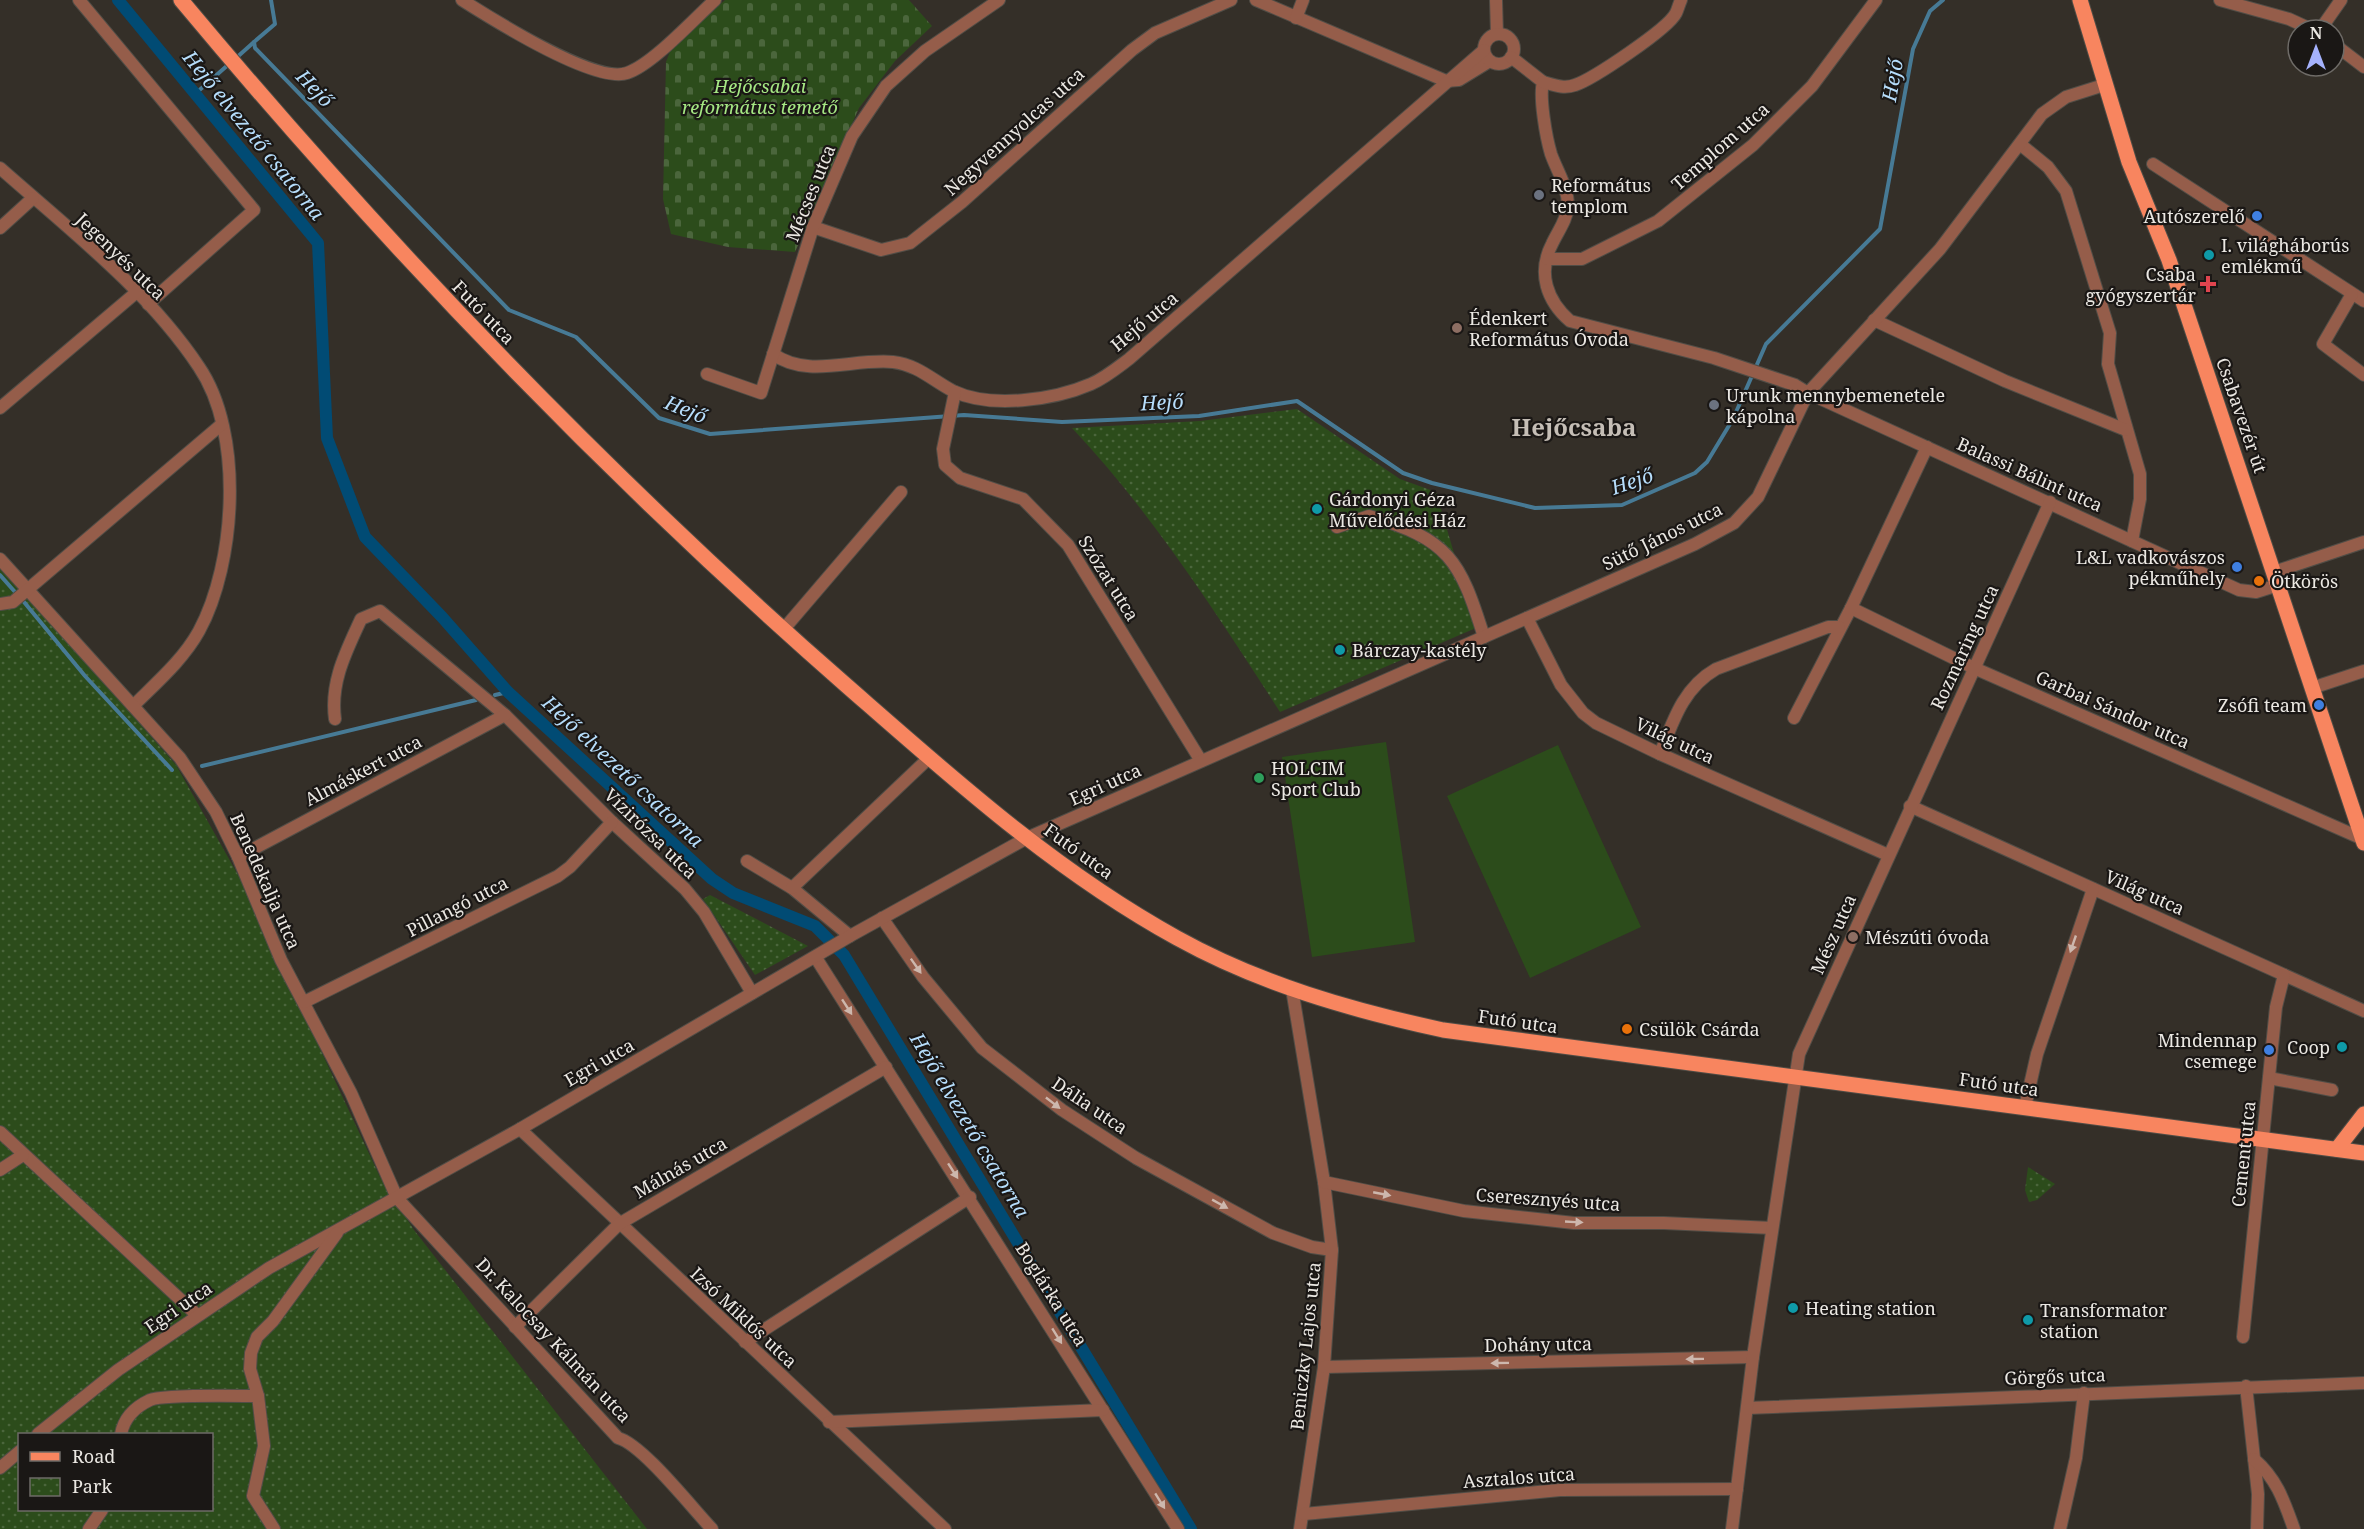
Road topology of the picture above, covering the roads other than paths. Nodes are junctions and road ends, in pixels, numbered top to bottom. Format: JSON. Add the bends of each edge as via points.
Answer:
{"nodes":[{"id":1,"x":79,"y":0,"type":"edge"},
{"id":2,"x":182,"y":0,"type":"edge"},
{"id":3,"x":462,"y":0,"type":"edge"},
{"id":4,"x":715,"y":0,"type":"edge"},
{"id":5,"x":999,"y":0,"type":"edge"},
{"id":6,"x":1231,"y":0,"type":"edge"},
{"id":7,"x":1256,"y":0,"type":"edge"},
{"id":8,"x":1303,"y":0,"type":"edge"},
{"id":9,"x":1496,"y":0,"type":"edge"},
{"id":10,"x":1681,"y":0,"type":"edge"},
{"id":11,"x":1876,"y":0,"type":"edge"},
{"id":12,"x":2080,"y":0,"type":"edge"},
{"id":13,"x":2220,"y":0,"type":"edge"},
{"id":14,"x":2341,"y":0,"type":"edge"},
{"id":15,"x":1296,"y":18,"type":"junction"},
{"id":16,"x":2286,"y":18,"type":"edge"},
{"id":17,"x":2328,"y":18,"type":"edge"},
{"id":18,"x":1497,"y":34,"type":"junction"},
{"id":19,"x":2346,"y":53,"type":"edge"},
{"id":20,"x":1487,"y":55,"type":"junction"},
{"id":21,"x":1511,"y":57,"type":"junction"},
{"id":22,"x":2364,"y":67,"type":"edge"},
{"id":23,"x":1446,"y":81,"type":"junction"},
{"id":24,"x":1543,"y":82,"type":"junction"},
{"id":25,"x":2104,"y":85,"type":"junction"},
{"id":26,"x":2020,"y":144,"type":"junction"},
{"id":27,"x":2153,"y":164,"type":"dead end"},
{"id":28,"x":0,"y":168,"type":"edge"},
{"id":29,"x":33,"y":198,"type":"junction"},
{"id":30,"x":813,"y":227,"type":"junction"},
{"id":31,"x":0,"y":228,"type":"edge"},
{"id":32,"x":1546,"y":259,"type":"junction"},
{"id":33,"x":138,"y":291,"type":"junction"},
{"id":34,"x":2352,"y":294,"type":"junction"},
{"id":35,"x":2364,"y":301,"type":"edge"},
{"id":36,"x":148,"y":303,"type":"junction"},
{"id":37,"x":1874,"y":320,"type":"junction"},
{"id":38,"x":773,"y":354,"type":"junction"},
{"id":39,"x":707,"y":374,"type":"dead end"},
{"id":40,"x":2364,"y":375,"type":"edge"},
{"id":41,"x":1808,"y":393,"type":"junction"},
{"id":42,"x":954,"y":398,"type":"junction"},
{"id":43,"x":0,"y":408,"type":"edge"},
{"id":44,"x":222,"y":424,"type":"junction"},
{"id":45,"x":2127,"y":430,"type":"junction"},
{"id":46,"x":1927,"y":447,"type":"junction"},
{"id":47,"x":901,"y":492,"type":"dead end"},
{"id":48,"x":2050,"y":502,"type":"junction"},
{"id":49,"x":1337,"y":527,"type":"dead end"},
{"id":50,"x":2132,"y":541,"type":"junction"},
{"id":51,"x":2364,"y":542,"type":"edge"},
{"id":52,"x":0,"y":559,"type":"edge"},
{"id":53,"x":2276,"y":578,"type":"junction"},
{"id":54,"x":27,"y":590,"type":"junction"},
{"id":55,"x":0,"y":604,"type":"edge"},
{"id":56,"x":1851,"y":608,"type":"junction"},
{"id":57,"x":1527,"y":618,"type":"junction"},
{"id":58,"x":1839,"y":627,"type":"junction"},
{"id":59,"x":783,"y":630,"type":"junction"},
{"id":60,"x":1484,"y":637,"type":"junction"},
{"id":61,"x":1974,"y":668,"type":"junction"},
{"id":62,"x":2364,"y":671,"type":"edge"},
{"id":63,"x":2312,"y":688,"type":"junction"},
{"id":64,"x":133,"y":706,"type":"junction"},
{"id":65,"x":505,"y":715,"type":"junction"},
{"id":66,"x":1794,"y":718,"type":"dead end"},
{"id":67,"x":335,"y":719,"type":"dead end"},
{"id":68,"x":1660,"y":754,"type":"junction"},
{"id":69,"x":930,"y":758,"type":"junction"},
{"id":70,"x":1201,"y":761,"type":"junction"},
{"id":71,"x":1911,"y":806,"type":"junction"},
{"id":72,"x":612,"y":822,"type":"junction"},
{"id":73,"x":1028,"y":838,"type":"junction"},
{"id":74,"x":2363,"y":841,"type":"edge"},
{"id":75,"x":1888,"y":855,"type":"junction"},
{"id":76,"x":238,"y":856,"type":"junction"},
{"id":77,"x":747,"y":861,"type":"dead end"},
{"id":78,"x":792,"y":888,"type":"junction"},
{"id":79,"x":2093,"y":889,"type":"junction"},
{"id":80,"x":882,"y":918,"type":"junction"},
{"id":81,"x":850,"y":936,"type":"junction"},
{"id":82,"x":819,"y":955,"type":"junction"},
{"id":83,"x":2284,"y":975,"type":"junction"},
{"id":84,"x":1292,"y":989,"type":"junction"},
{"id":85,"x":752,"y":993,"type":"junction"},
{"id":86,"x":304,"y":1002,"type":"junction"},
{"id":87,"x":2364,"y":1011,"type":"edge"},
{"id":88,"x":886,"y":1067,"type":"junction"},
{"id":89,"x":1794,"y":1077,"type":"junction"},
{"id":90,"x":2269,"y":1078,"type":"junction"},
{"id":91,"x":2332,"y":1090,"type":"dead end"},
{"id":92,"x":2025,"y":1107,"type":"junction"},
{"id":93,"x":2364,"y":1114,"type":"edge"},
{"id":94,"x":520,"y":1129,"type":"junction"},
{"id":95,"x":0,"y":1132,"type":"edge"},
{"id":96,"x":2262,"y":1139,"type":"junction"},
{"id":97,"x":2337,"y":1149,"type":"junction"},
{"id":98,"x":2364,"y":1153,"type":"edge"},
{"id":99,"x":23,"y":1155,"type":"junction"},
{"id":100,"x":0,"y":1170,"type":"edge"},
{"id":101,"x":1324,"y":1182,"type":"junction"},
{"id":102,"x":970,"y":1197,"type":"junction"},
{"id":103,"x":397,"y":1198,"type":"junction"},
{"id":104,"x":619,"y":1224,"type":"junction"},
{"id":105,"x":1772,"y":1228,"type":"junction"},
{"id":106,"x":339,"y":1229,"type":"junction"},
{"id":107,"x":1332,"y":1250,"type":"junction"},
{"id":108,"x":197,"y":1315,"type":"junction"},
{"id":109,"x":515,"y":1328,"type":"junction"},
{"id":110,"x":2243,"y":1337,"type":"dead end"},
{"id":111,"x":746,"y":1342,"type":"junction"},
{"id":112,"x":1753,"y":1357,"type":"junction"},
{"id":113,"x":1324,"y":1367,"type":"junction"},
{"id":114,"x":2364,"y":1383,"type":"edge"},
{"id":115,"x":2247,"y":1386,"type":"junction"},
{"id":116,"x":2084,"y":1393,"type":"junction"},
{"id":117,"x":258,"y":1396,"type":"junction"},
{"id":118,"x":1747,"y":1408,"type":"junction"},
{"id":119,"x":1104,"y":1410,"type":"junction"},
{"id":120,"x":829,"y":1422,"type":"junction"},
{"id":121,"x":40,"y":1433,"type":"edge"},
{"id":122,"x":121,"y":1433,"type":"edge"},
{"id":123,"x":18,"y":1453,"type":"edge"},
{"id":124,"x":2254,"y":1459,"type":"junction"},
{"id":125,"x":0,"y":1468,"type":"edge"},
{"id":126,"x":1737,"y":1489,"type":"junction"},
{"id":127,"x":101,"y":1511,"type":"edge"},
{"id":128,"x":1304,"y":1514,"type":"junction"},
{"id":129,"x":88,"y":1529,"type":"edge"},
{"id":130,"x":274,"y":1529,"type":"edge"},
{"id":131,"x":712,"y":1529,"type":"edge"},
{"id":132,"x":945,"y":1529,"type":"edge"},
{"id":133,"x":1178,"y":1529,"type":"edge"},
{"id":134,"x":1300,"y":1529,"type":"edge"},
{"id":135,"x":1732,"y":1529,"type":"edge"},
{"id":136,"x":2060,"y":1529,"type":"edge"},
{"id":137,"x":2257,"y":1529,"type":"edge"},
{"id":138,"x":2294,"y":1529,"type":"edge"}],
"edges":[{"from":1,"to":36,"type":"street","via":[[254,210]]},
{"from":2,"to":59,"type":"main road","name":"Futó utca","via":[[438,293],[616,474]]},
{"from":3,"to":4,"type":"street","via":[[546,50],[605,73],[626,74],[648,61]]},
{"from":5,"to":30,"type":"street","name":"Mécses utca","via":[[925,51],[886,86],[852,136]]},
{"from":6,"to":30,"type":"street","name":"Negyvennyolcas utca","via":[[1155,33],[1132,50],[962,202],[910,243],[881,250]]},
{"from":7,"to":15,"type":"street"},
{"from":8,"to":15,"type":"street"},
{"from":9,"to":18,"type":"street"},
{"from":10,"to":24,"type":"street","via":[[1676,14],[1660,30],[1597,73],[1575,85],[1558,87]]},
{"from":11,"to":32,"type":"street","name":"Templom utca","via":[[1812,86],[1753,145],[1658,221],[1582,259]]},
{"from":12,"to":25,"type":"main road","name":"Csabavezér út"},
{"from":13,"to":16,"type":"street"},
{"from":14,"to":17,"type":"street"},
{"from":15,"to":23,"type":"street"},
{"from":18,"to":20,"type":"street","via":[[1488,38]]},
{"from":18,"to":21,"type":"street","via":[[1512,41]]},
{"from":19,"to":22,"type":"street"},
{"from":20,"to":21,"type":"street","via":[[1502,63]]},
{"from":20,"to":23,"type":"street","name":"Hejő utca"},
{"from":21,"to":24,"type":"street"},
{"from":23,"to":42,"type":"street","name":"Hejő utca","via":[[1129,360],[1092,384],[1045,400]]},
{"from":24,"to":32,"type":"street","name":"Balassi Bálint utca","via":[[1540,92],[1550,152],[1563,182],[1568,207]]},
{"from":25,"to":26,"type":"street","name":"Sütő János utca","via":[[2055,103]]},
{"from":25,"to":53,"type":"main road","name":"Csabavezér út","via":[[2129,162],[2169,260]]},
{"from":26,"to":37,"type":"street","name":"Sütő János utca","via":[[1940,249]]},
{"from":26,"to":45,"type":"street","via":[[2048,167],[2066,191],[2110,333],[2108,363]]},
{"from":27,"to":34,"type":"street"},
{"from":28,"to":29,"type":"street","name":"Jegenyés utca"},
{"from":29,"to":31,"type":"street"},
{"from":29,"to":33,"type":"street","name":"Jegenyés utca"},
{"from":30,"to":38,"type":"street","name":"Mécses utca"},
{"from":32,"to":41,"type":"street","name":"Balassi Bálint utca","via":[[1547,291],[1552,303],[1570,321],[1743,366]]},
{"from":33,"to":36,"type":"street","name":"Jegenyés utca"},
{"from":33,"to":43,"type":"street"},
{"from":34,"to":35,"type":"street"},
{"from":34,"to":40,"type":"street","via":[[2323,344]]},
{"from":36,"to":44,"type":"street","name":"Jegenyés utca","via":[[201,369]]},
{"from":37,"to":41,"type":"street","name":"Sütő János utca"},
{"from":37,"to":45,"type":"street","via":[[2005,381]]},
{"from":38,"to":39,"type":"street","name":"Mécses utca","via":[[761,393]]},
{"from":38,"to":42,"type":"street","name":"Hejő utca","via":[[798,367],[891,362],[913,366]]},
{"from":41,"to":46,"type":"street","name":"Balassi Bálint utca"},
{"from":41,"to":57,"type":"street","name":"Sütő János utca","via":[[1758,497],[1734,523]]},
{"from":42,"to":70,"type":"street","name":"Szózat utca","via":[[943,449],[945,465],[960,478],[1023,499],[1068,545]]},
{"from":44,"to":54,"type":"street"},
{"from":44,"to":64,"type":"street","name":"Jegenyés utca","via":[[230,513],[218,582],[199,632],[180,659]]},
{"from":45,"to":50,"type":"street","via":[[2140,474]]},
{"from":46,"to":48,"type":"street","name":"Balassi Bálint utca"},
{"from":46,"to":56,"type":"street"},
{"from":47,"to":59,"type":"street"},
{"from":48,"to":50,"type":"street","name":"Balassi Bálint utca"},
{"from":48,"to":61,"type":"street","name":"Rozmaring utca"},
{"from":49,"to":60,"type":"street","via":[[1369,516],[1423,535],[1457,566]]},
{"from":50,"to":53,"type":"street","name":"Balassi Bálint utca","via":[[2239,590],[2256,591]]},
{"from":51,"to":53,"type":"street","name":"Balassi Bálint utca"},
{"from":52,"to":54,"type":"street","name":"Benedekalja utca"},
{"from":53,"to":63,"type":"main road","name":"Csabavezér út"},
{"from":54,"to":55,"type":"street","via":[[13,602]]},
{"from":54,"to":64,"type":"street","name":"Benedekalja utca"},
{"from":56,"to":58,"type":"street"},
{"from":56,"to":61,"type":"street","name":"Garbai Sándor utca"},
{"from":57,"to":60,"type":"street","name":"Sütő János utca"},
{"from":57,"to":68,"type":"street","name":"Világ utca","via":[[1561,685],[1583,713]]},
{"from":58,"to":66,"type":"street"},
{"from":58,"to":68,"type":"street","via":[[1828,627],[1702,677],[1678,708]]},
{"from":59,"to":69,"type":"main road","name":"Futó utca"},
{"from":60,"to":70,"type":"street","name":"Sütő János utca"},
{"from":61,"to":71,"type":"street","name":"Rozmaring utca"},
{"from":61,"to":74,"type":"street","name":"Garbai Sándor utca"},
{"from":62,"to":63,"type":"street"},
{"from":63,"to":74,"type":"main road","name":"Csabavezér út"},
{"from":64,"to":76,"type":"street","name":"Benedekalja utca","via":[[180,759],[216,812]]},
{"from":65,"to":67,"type":"street","name":"Vízirózsa utca","via":[[380,611],[361,619],[338,672],[333,699]]},
{"from":65,"to":72,"type":"street","name":"Vízirózsa utca"},
{"from":65,"to":76,"type":"street","name":"Almáskert utca"},
{"from":68,"to":75,"type":"street","name":"Világ utca"},
{"from":69,"to":73,"type":"main road","name":"Futó utca"},
{"from":69,"to":78,"type":"street"},
{"from":70,"to":73,"type":"street","name":"Egri utca"},
{"from":71,"to":75,"type":"street","name":"Mész utca"},
{"from":71,"to":79,"type":"street","name":"Világ utca"},
{"from":72,"to":85,"type":"street","name":"Vízirózsa utca","via":[[685,889],[704,912]]},
{"from":72,"to":86,"type":"street","name":"Pillangó utca","via":[[558,876]]},
{"from":73,"to":80,"type":"street","name":"Egri utca"},
{"from":73,"to":84,"type":"main road","name":"Futó utca","via":[[1099,891],[1163,930],[1212,956]]},
{"from":75,"to":89,"type":"street","name":"Mész utca","via":[[1799,1054]]},
{"from":76,"to":86,"type":"street","name":"Benedekalja utca","via":[[281,960]]},
{"from":77,"to":78,"type":"street"},
{"from":78,"to":81,"type":"street"},
{"from":79,"to":83,"type":"street","name":"Világ utca"},
{"from":79,"to":92,"type":"street","one_way":true,"via":[[2041,1044]]},
{"from":80,"to":81,"type":"street","name":"Egri utca"},
{"from":80,"to":107,"type":"street","name":"Dália utca","one_way":true,"via":[[923,977],[982,1048],[1062,1110],[1136,1158],[1273,1233]]},
{"from":81,"to":82,"type":"street","name":"Egri utca"},
{"from":82,"to":85,"type":"street","name":"Egri utca"},
{"from":82,"to":88,"type":"street","name":"Boglárka utca","one_way":true},
{"from":83,"to":87,"type":"street","name":"Világ utca"},
{"from":83,"to":90,"type":"street","name":"Cement utca","via":[[2276,1007]]},
{"from":84,"to":89,"type":"main road","name":"Futó utca","via":[[1443,1030]]},
{"from":84,"to":101,"type":"street","name":"Beniczky Lajos utca"},
{"from":85,"to":94,"type":"street","name":"Egri utca"},
{"from":86,"to":103,"type":"street","name":"Benedekalja utca","via":[[351,1093]]},
{"from":88,"to":102,"type":"street","name":"Boglárka utca","one_way":true},
{"from":88,"to":104,"type":"street","name":"Málnás utca"},
{"from":89,"to":92,"type":"main road","name":"Futó utca"},
{"from":89,"to":105,"type":"street","name":"Mész utca"},
{"from":90,"to":91,"type":"street"},
{"from":90,"to":96,"type":"street","name":"Cement utca"},
{"from":92,"to":96,"type":"main road","name":"Futó utca"},
{"from":93,"to":97,"type":"main road"},
{"from":94,"to":103,"type":"street","name":"Egri utca"},
{"from":94,"to":104,"type":"street","name":"Izsó Miklós utca"},
{"from":95,"to":99,"type":"street"},
{"from":96,"to":97,"type":"main road","name":"Futó utca"},
{"from":96,"to":110,"type":"street","name":"Cement utca"},
{"from":97,"to":98,"type":"main road","name":"Futó utca"},
{"from":99,"to":100,"type":"street"},
{"from":99,"to":108,"type":"street"},
{"from":101,"to":105,"type":"street","name":"Cseresznyés utca","one_way":true,"via":[[1464,1211],[1575,1222]]},
{"from":101,"to":107,"type":"street","name":"Beniczky Lajos utca"},
{"from":102,"to":111,"type":"street"},
{"from":102,"to":119,"type":"street","name":"Boglárka utca","one_way":true},
{"from":103,"to":106,"type":"street","name":"Egri utca"},
{"from":103,"to":109,"type":"street","name":"Dr. Kalocsay Kálmán utca"},
{"from":104,"to":109,"type":"street","name":"Málnás utca"},
{"from":104,"to":111,"type":"street","name":"Izsó Miklós utca"},
{"from":105,"to":112,"type":"street","name":"Mész utca"},
{"from":106,"to":108,"type":"street","name":"Egri utca"},
{"from":106,"to":117,"type":"street","via":[[273,1321],[257,1337],[250,1369]]},
{"from":107,"to":113,"type":"street","name":"Beniczky Lajos utca"},
{"from":108,"to":121,"type":"street","name":"Egri utca","via":[[118,1370]]},
{"from":109,"to":131,"type":"street","name":"Dr. Kalocsay Kálmán utca","via":[[618,1438],[626,1440],[650,1462]]},
{"from":111,"to":120,"type":"street","name":"Izsó Miklós utca"},
{"from":112,"to":113,"type":"street","name":"Dohány utca","one_way":true},
{"from":112,"to":118,"type":"street","name":"Mész utca"},
{"from":113,"to":128,"type":"street","name":"Beniczky Lajos utca"},
{"from":114,"to":115,"type":"street","name":"Görgős utca"},
{"from":115,"to":116,"type":"street","name":"Görgős utca"},
{"from":115,"to":124,"type":"street"},
{"from":116,"to":118,"type":"street","name":"Görgős utca"},
{"from":116,"to":136,"type":"street","via":[[2076,1458]]},
{"from":117,"to":122,"type":"street","via":[[152,1399],[133,1410]]},
{"from":117,"to":130,"type":"street","via":[[264,1446],[253,1496]]},
{"from":118,"to":126,"type":"street","name":"Mész utca"},
{"from":119,"to":120,"type":"street"},
{"from":119,"to":133,"type":"street","name":"Boglárka utca","one_way":true},
{"from":120,"to":132,"type":"street","name":"Izsó Miklós utca"},
{"from":123,"to":125,"type":"street"},
{"from":124,"to":137,"type":"street"},
{"from":124,"to":138,"type":"street","via":[[2279,1487]]},
{"from":126,"to":128,"type":"street","name":"Asztalos utca","via":[[1560,1490]]},
{"from":126,"to":135,"type":"street","name":"Mész utca"},
{"from":127,"to":129,"type":"street"},
{"from":128,"to":134,"type":"street","name":"Beniczky Lajos utca"}]}
